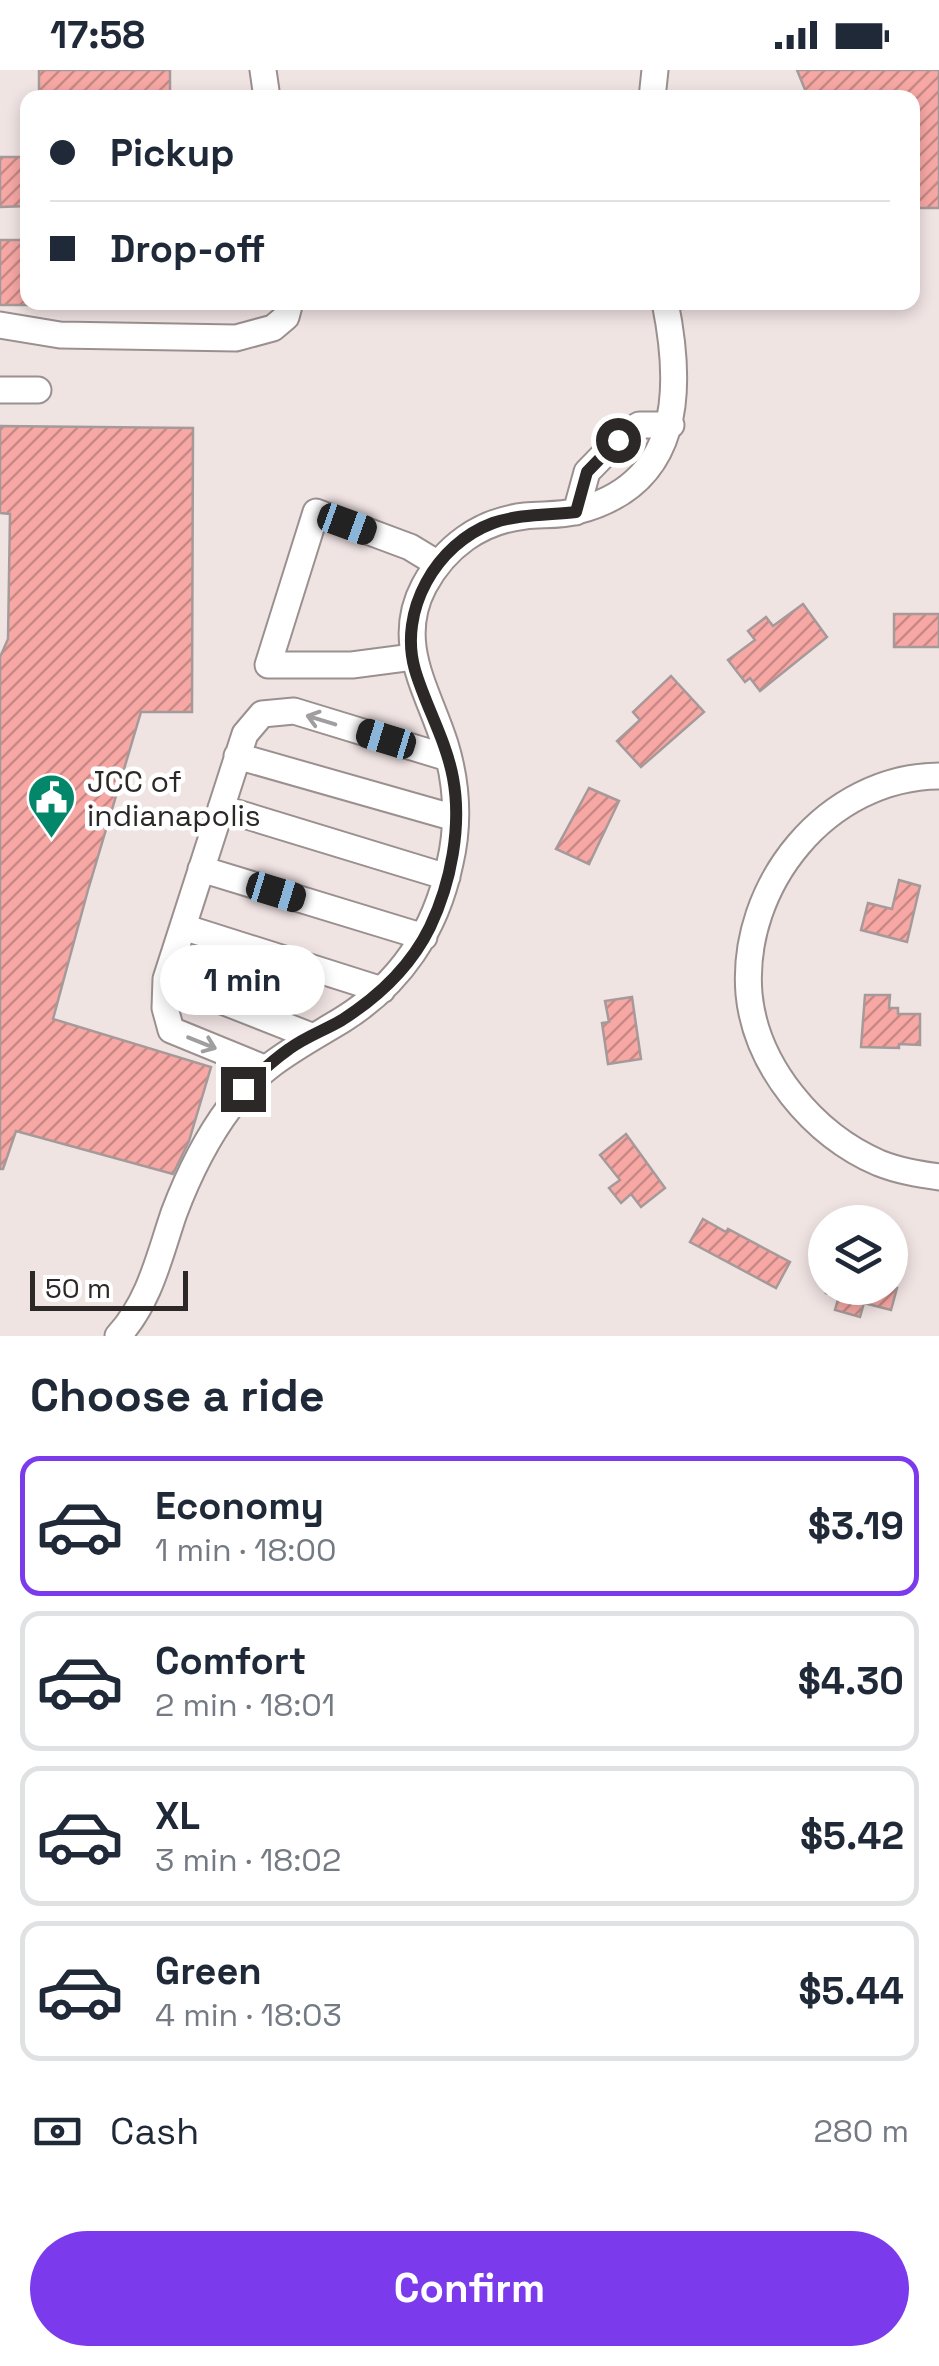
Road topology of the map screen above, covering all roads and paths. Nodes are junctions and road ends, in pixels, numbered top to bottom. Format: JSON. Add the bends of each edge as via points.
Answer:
{"nodes":[{"id":1,"x":288,"y":310,"type":"edge"},
{"id":2,"x":667,"y":310,"type":"edge"},
{"id":3,"x":0,"y":325,"type":"edge"},
{"id":4,"x":0,"y":390,"type":"edge"},
{"id":5,"x":38,"y":390,"type":"dead end"},
{"id":6,"x":670,"y":424,"type":"junction"},
{"id":7,"x":576,"y":512,"type":"junction"},
{"id":8,"x":438,"y":564,"type":"junction"},
{"id":9,"x":413,"y":657,"type":"junction"},
{"id":10,"x":237,"y":756,"type":"junction"},
{"id":11,"x":448,"y":758,"type":"junction"},
{"id":12,"x":939,"y":776,"type":"edge"},
{"id":13,"x":221,"y":808,"type":"junction"},
{"id":14,"x":455,"y":818,"type":"junction"},
{"id":15,"x":202,"y":869,"type":"junction"},
{"id":16,"x":447,"y":876,"type":"junction"},
{"id":17,"x":183,"y":926,"type":"junction"},
{"id":18,"x":424,"y":937,"type":"junction"},
{"id":19,"x":166,"y":979,"type":"junction"},
{"id":20,"x":382,"y":990,"type":"junction"},
{"id":21,"x":311,"y":1036,"type":"junction"},
{"id":22,"x":264,"y":1068,"type":"junction"},
{"id":23,"x":939,"y":1177,"type":"edge"},
{"id":24,"x":118,"y":1336,"type":"edge"}],
"edges":[{"from":1,"to":3,"type":"street","via":[[273,328],[236,338],[60,336]]},
{"from":2,"to":6,"type":"street","via":[[676,359]]},
{"from":4,"to":5,"type":"street"},
{"from":6,"to":7,"type":"street","via":[[654,460],[631,485]]},
{"from":6,"to":7,"type":"street","via":[[638,425],[618,440],[587,472]]},
{"from":7,"to":8,"type":"street","via":[[493,523]]},
{"from":8,"to":9,"type":"street","via":[[412,622]]},
{"from":8,"to":9,"type":"street","via":[[316,512],[268,665]]},
{"from":9,"to":11,"type":"street"},
{"from":11,"to":10,"type":"street","one_way":true,"via":[[294,711],[262,714]]},
{"from":10,"to":13,"type":"street"},
{"from":10,"to":14,"type":"street"},
{"from":11,"to":14,"type":"street"},
{"from":12,"to":23,"type":"street","via":[[873,789],[821,820],[782,866],[764,902],[749,991],[772,1065],[799,1105],[835,1138],[877,1162]]},
{"from":13,"to":15,"type":"street"},
{"from":13,"to":16,"type":"street"},
{"from":14,"to":16,"type":"street"},
{"from":15,"to":17,"type":"street"},
{"from":15,"to":18,"type":"street"},
{"from":16,"to":18,"type":"street"},
{"from":17,"to":19,"type":"street"},
{"from":17,"to":20,"type":"street"},
{"from":18,"to":20,"type":"street"},
{"from":19,"to":21,"type":"street"},
{"from":19,"to":22,"type":"street","one_way":true,"via":[[171,1030]]},
{"from":20,"to":21,"type":"street"},
{"from":21,"to":22,"type":"street"},
{"from":22,"to":24,"type":"street","via":[[208,1139],[148,1290]]}]}
